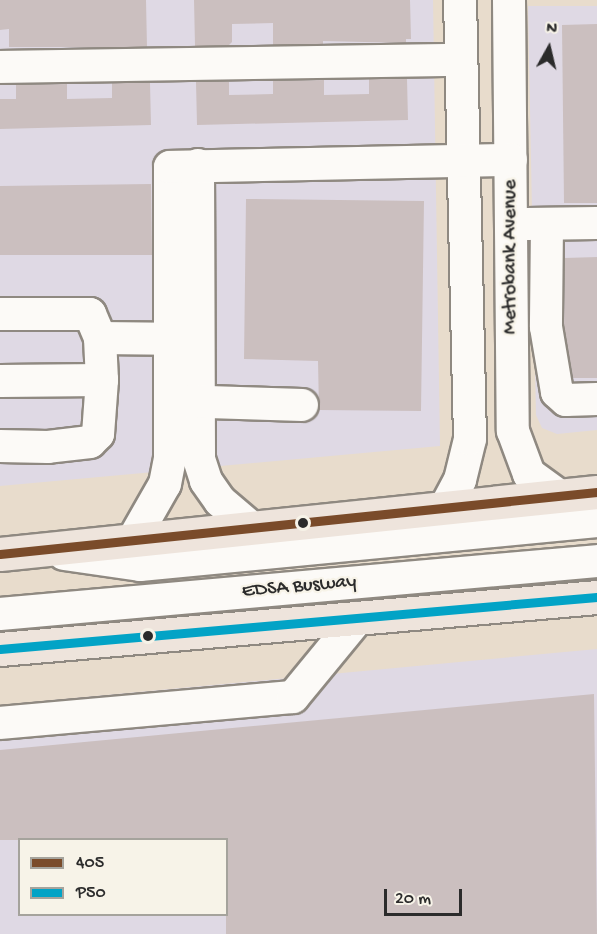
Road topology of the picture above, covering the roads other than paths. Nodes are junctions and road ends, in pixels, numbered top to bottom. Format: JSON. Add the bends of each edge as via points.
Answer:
{"nodes":[{"id":1,"x":460,"y":0,"type":"edge"},
{"id":2,"x":508,"y":0,"type":"edge"},
{"id":3,"x":461,"y":60,"type":"junction"},
{"id":4,"x":0,"y":67,"type":"edge"},
{"id":5,"x":511,"y":160,"type":"junction"},
{"id":6,"x":464,"y":161,"type":"junction"},
{"id":7,"x":597,"y":223,"type":"edge"},
{"id":8,"x":547,"y":224,"type":"junction"},
{"id":9,"x":511,"y":225,"type":"junction"},
{"id":10,"x":0,"y":314,"type":"edge"},
{"id":11,"x":100,"y":338,"type":"junction"},
{"id":12,"x":184,"y":339,"type":"junction"},
{"id":13,"x":102,"y":380,"type":"junction"},
{"id":14,"x":0,"y":381,"type":"edge"},
{"id":15,"x":597,"y":399,"type":"edge"},
{"id":16,"x":185,"y":402,"type":"junction"},
{"id":17,"x":302,"y":405,"type":"dead end"},
{"id":18,"x":0,"y":446,"type":"edge"},
{"id":19,"x":597,"y":492,"type":"edge"},
{"id":20,"x":559,"y":496,"type":"junction"},
{"id":21,"x":445,"y":508,"type":"junction"},
{"id":22,"x":597,"y":521,"type":"edge"},
{"id":23,"x":252,"y":528,"type":"junction"},
{"id":24,"x":132,"y":540,"type":"junction"},
{"id":25,"x":33,"y":550,"type":"junction"},
{"id":26,"x":0,"y":554,"type":"edge"},
{"id":27,"x":597,"y":561,"type":"edge"},
{"id":28,"x":597,"y":597,"type":"edge"},
{"id":29,"x":0,"y":614,"type":"edge"},
{"id":30,"x":358,"y":618,"type":"junction"},
{"id":31,"x":0,"y":649,"type":"edge"},
{"id":32,"x":0,"y":723,"type":"edge"}],
"edges":[{"from":1,"to":3,"type":"street"},
{"from":2,"to":5,"type":"street","name":"Metrobank Avenue"},
{"from":3,"to":4,"type":"street"},
{"from":3,"to":6,"type":"street"},
{"from":5,"to":6,"type":"street"},
{"from":5,"to":9,"type":"street","name":"Metrobank Avenue"},
{"from":6,"to":12,"type":"street","via":[[170,167]]},
{"from":6,"to":21,"type":"street","via":[[470,439],[460,480]]},
{"from":7,"to":8,"type":"street"},
{"from":8,"to":9,"type":"street"},
{"from":8,"to":15,"type":"street","via":[[546,327],[557,392],[566,400]]},
{"from":9,"to":20,"type":"street","name":"Metrobank Avenue","via":[[513,431],[530,474]]},
{"from":10,"to":11,"type":"street","via":[[90,314]]},
{"from":11,"to":12,"type":"street"},
{"from":11,"to":13,"type":"street"},
{"from":12,"to":16,"type":"street"},
{"from":13,"to":14,"type":"street"},
{"from":13,"to":18,"type":"street","via":[[98,434],[90,442],[48,447]]},
{"from":16,"to":17,"type":"street"},
{"from":16,"to":23,"type":"street","via":[[206,481],[220,501]]},
{"from":16,"to":24,"type":"street","via":[[165,484]]},
{"from":19,"to":20,"type":"main road"},
{"from":20,"to":21,"type":"main road"},
{"from":21,"to":23,"type":"main road"},
{"from":22,"to":25,"type":"street","name":"EDSA Busway","via":[[140,565]]},
{"from":23,"to":24,"type":"main road"},
{"from":24,"to":25,"type":"main road"},
{"from":25,"to":26,"type":"main road"},
{"from":27,"to":29,"type":"street","name":"EDSA Busway"},
{"from":28,"to":30,"type":"main road"},
{"from":30,"to":31,"type":"main road"},
{"from":30,"to":32,"type":"street","via":[[293,697]]}]}
